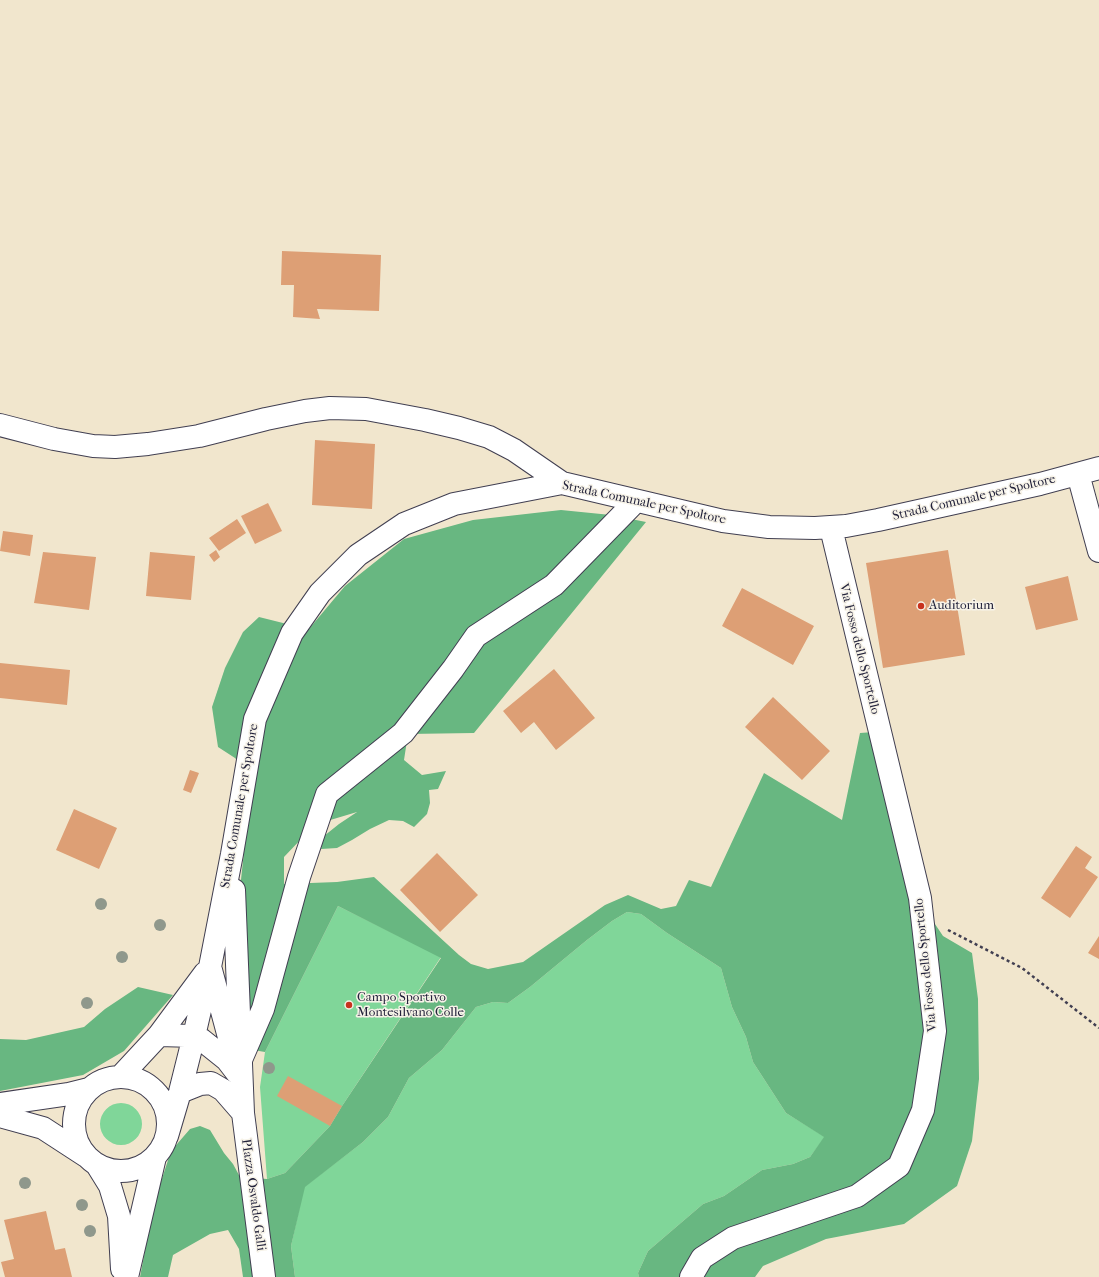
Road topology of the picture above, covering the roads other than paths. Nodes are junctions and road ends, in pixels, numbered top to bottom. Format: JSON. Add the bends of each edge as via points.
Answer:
{"nodes":[{"id":1,"x":0,"y":425,"type":"edge"},
{"id":2,"x":1099,"y":468,"type":"edge"},
{"id":3,"x":1078,"y":474,"type":"junction"},
{"id":4,"x":562,"y":484,"type":"junction"},
{"id":5,"x":636,"y":501,"type":"junction"},
{"id":6,"x":830,"y":528,"type":"junction"},
{"id":7,"x":1099,"y":551,"type":"edge"},
{"id":8,"x":232,"y":854,"type":"junction"},
{"id":9,"x":210,"y":967,"type":"junction"},
{"id":10,"x":159,"y":1035,"type":"junction"},
{"id":11,"x":194,"y":1036,"type":"junction"},
{"id":12,"x":241,"y":1070,"type":"junction"},
{"id":13,"x":120,"y":1077,"type":"junction"},
{"id":14,"x":89,"y":1089,"type":"junction"},
{"id":15,"x":180,"y":1092,"type":"junction"},
{"id":16,"x":0,"y":1104,"type":"edge"},
{"id":17,"x":243,"y":1113,"type":"junction"},
{"id":18,"x":0,"y":1116,"type":"edge"},
{"id":19,"x":167,"y":1136,"type":"junction"},
{"id":20,"x":155,"y":1157,"type":"junction"},
{"id":21,"x":92,"y":1161,"type":"junction"},
{"id":22,"x":122,"y":1277,"type":"edge"},
{"id":23,"x":127,"y":1277,"type":"edge"},
{"id":24,"x":264,"y":1277,"type":"edge"},
{"id":25,"x":691,"y":1277,"type":"edge"}],
"edges":[{"from":1,"to":4,"type":"street","via":[[54,439],[115,447],[199,436],[266,419],[317,410],[372,410],[425,420],[489,437],[514,450]]},
{"from":2,"to":3,"type":"street","name":"Strada Comunale per Spoltore"},
{"from":3,"to":6,"type":"street","name":"Strada Comunale per Spoltore","via":[[878,520]]},
{"from":3,"to":7,"type":"street"},
{"from":4,"to":5,"type":"street","name":"Strada Comunale per Spoltore"},
{"from":4,"to":8,"type":"street","name":"Strada Comunale per Spoltore","via":[[454,504],[404,524],[358,555],[320,593],[292,633],[254,719]]},
{"from":5,"to":6,"type":"street","name":"Strada Comunale per Spoltore","via":[[749,525],[788,529]]},
{"from":5,"to":12,"type":"street","via":[[554,585],[476,636],[403,733],[327,794],[299,877],[263,1009]]},
{"from":6,"to":25,"type":"street","name":"Via Fosso dello Sportello","via":[[920,898],[935,1031],[923,1110],[899,1166],[857,1196],[733,1238],[702,1258]]},
{"from":8,"to":9,"type":"street","name":"Strada Comunale per Spoltore"},
{"from":8,"to":12,"type":"street"},
{"from":9,"to":10,"type":"street","name":"Strada Comunale per Spoltore"},
{"from":9,"to":11,"type":"street","name":"Strada Comunale per Spoltore"},
{"from":9,"to":12,"type":"street"},
{"from":10,"to":11,"type":"street"},
{"from":10,"to":13,"type":"street","name":"Strada Comunale per Spoltore"},
{"from":11,"to":12,"type":"street","via":[[212,1046]]},
{"from":11,"to":15,"type":"street","name":"Strada Comunale per Spoltore"},
{"from":12,"to":17,"type":"street","name":"PIazza Osvaldo Galli"},
{"from":13,"to":14,"type":"street","via":[[109,1078]]},
{"from":13,"to":19,"type":"street","via":[[148,1085],[158,1095],[167,1115]]},
{"from":14,"to":16,"type":"street"},
{"from":14,"to":21,"type":"street","via":[[74,1114],[74,1129],[78,1143]]},
{"from":15,"to":17,"type":"street","via":[[200,1084],[211,1083],[223,1090]]},
{"from":15,"to":19,"type":"street","name":"Strada Comunale per Spoltore"},
{"from":17,"to":24,"type":"street","name":"PIazza Osvaldo Galli"},
{"from":18,"to":21,"type":"street","via":[[43,1128]]},
{"from":19,"to":20,"type":"street"},
{"from":20,"to":21,"type":"street","via":[[143,1166],[128,1171],[112,1171]]},
{"from":20,"to":23,"type":"street"},
{"from":21,"to":22,"type":"street","via":[[110,1186],[119,1216]]}]}
